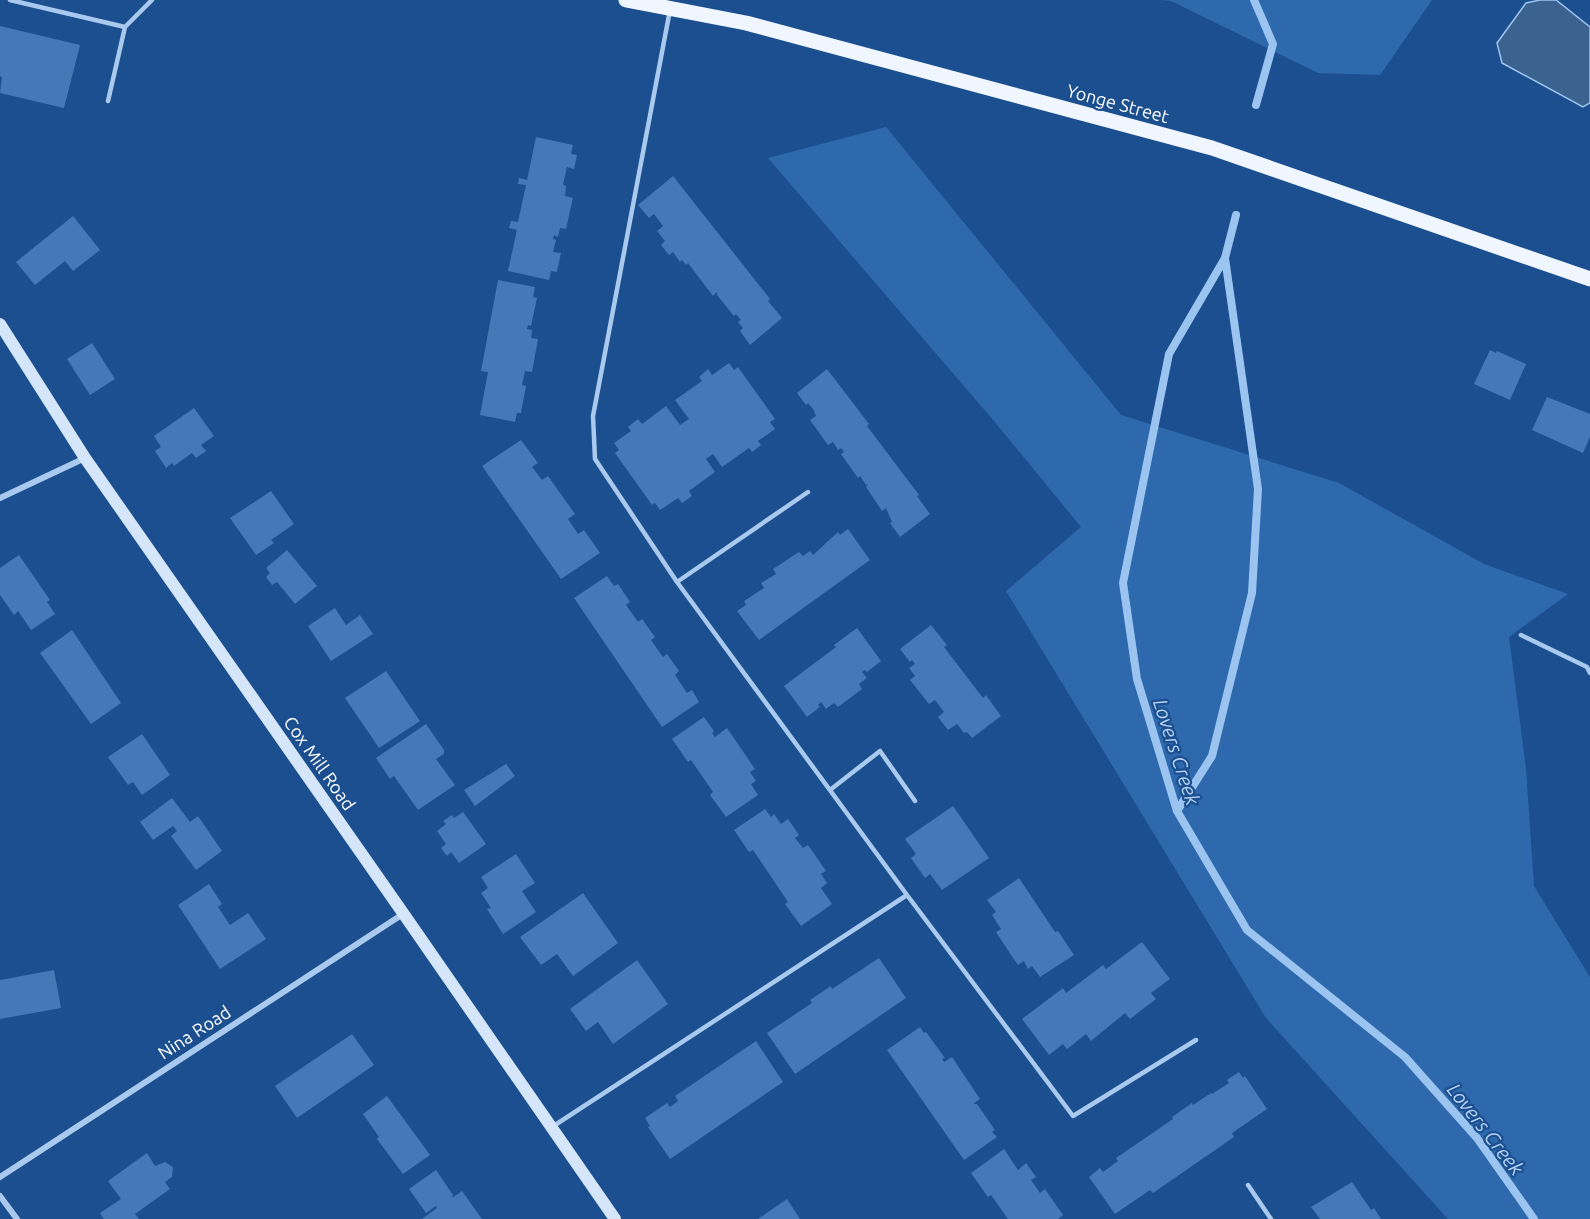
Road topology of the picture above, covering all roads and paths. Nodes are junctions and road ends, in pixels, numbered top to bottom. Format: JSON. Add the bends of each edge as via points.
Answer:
{"nodes":[{"id":1,"x":10,"y":0,"type":"edge"},
{"id":2,"x":152,"y":0,"type":"edge"},
{"id":3,"x":626,"y":0,"type":"edge"},
{"id":4,"x":670,"y":7,"type":"junction"},
{"id":5,"x":125,"y":27,"type":"junction"},
{"id":6,"x":108,"y":101,"type":"dead end"},
{"id":7,"x":1590,"y":279,"type":"edge"},
{"id":8,"x":0,"y":324,"type":"edge"},
{"id":9,"x":84,"y":458,"type":"junction"},
{"id":10,"x":808,"y":492,"type":"dead end"},
{"id":11,"x":0,"y":498,"type":"edge"},
{"id":12,"x":677,"y":582,"type":"junction"},
{"id":13,"x":1521,"y":635,"type":"dead end"},
{"id":14,"x":1590,"y":673,"type":"edge"},
{"id":15,"x":830,"y":790,"type":"junction"},
{"id":16,"x":915,"y":801,"type":"dead end"},
{"id":17,"x":907,"y":895,"type":"junction"},
{"id":18,"x":403,"y":913,"type":"junction"},
{"id":19,"x":1196,"y":1040,"type":"dead end"},
{"id":20,"x":551,"y":1127,"type":"junction"},
{"id":21,"x":0,"y":1176,"type":"edge"},
{"id":22,"x":1248,"y":1185,"type":"dead end"},
{"id":23,"x":0,"y":1196,"type":"edge"},
{"id":24,"x":17,"y":1219,"type":"edge"},
{"id":25,"x":615,"y":1219,"type":"edge"},
{"id":26,"x":1271,"y":1219,"type":"edge"}],
"edges":[{"from":1,"to":5,"type":"lane"},
{"from":2,"to":5,"type":"lane"},
{"from":3,"to":4,"type":"main road","name":"Yonge Street"},
{"from":4,"to":7,"type":"main road","name":"Yonge Street","via":[[746,23],[1212,148]]},
{"from":4,"to":12,"type":"lane","via":[[593,416],[595,459]]},
{"from":5,"to":6,"type":"lane"},
{"from":8,"to":9,"type":"street","name":"Cox Mill Road"},
{"from":9,"to":11,"type":"street"},
{"from":9,"to":18,"type":"street","name":"Cox Mill Road"},
{"from":10,"to":12,"type":"lane"},
{"from":12,"to":15,"type":"lane"},
{"from":13,"to":14,"type":"lane","via":[[1587,667]]},
{"from":15,"to":16,"type":"lane","via":[[879,751]]},
{"from":15,"to":17,"type":"lane"},
{"from":17,"to":19,"type":"lane","via":[[1073,1116]]},
{"from":17,"to":20,"type":"lane"},
{"from":18,"to":20,"type":"street","name":"Cox Mill Road"},
{"from":18,"to":21,"type":"street","name":"Nina Road"},
{"from":20,"to":25,"type":"street","name":"Cox Mill Road"},
{"from":22,"to":26,"type":"lane"},
{"from":23,"to":24,"type":"street"}]}
